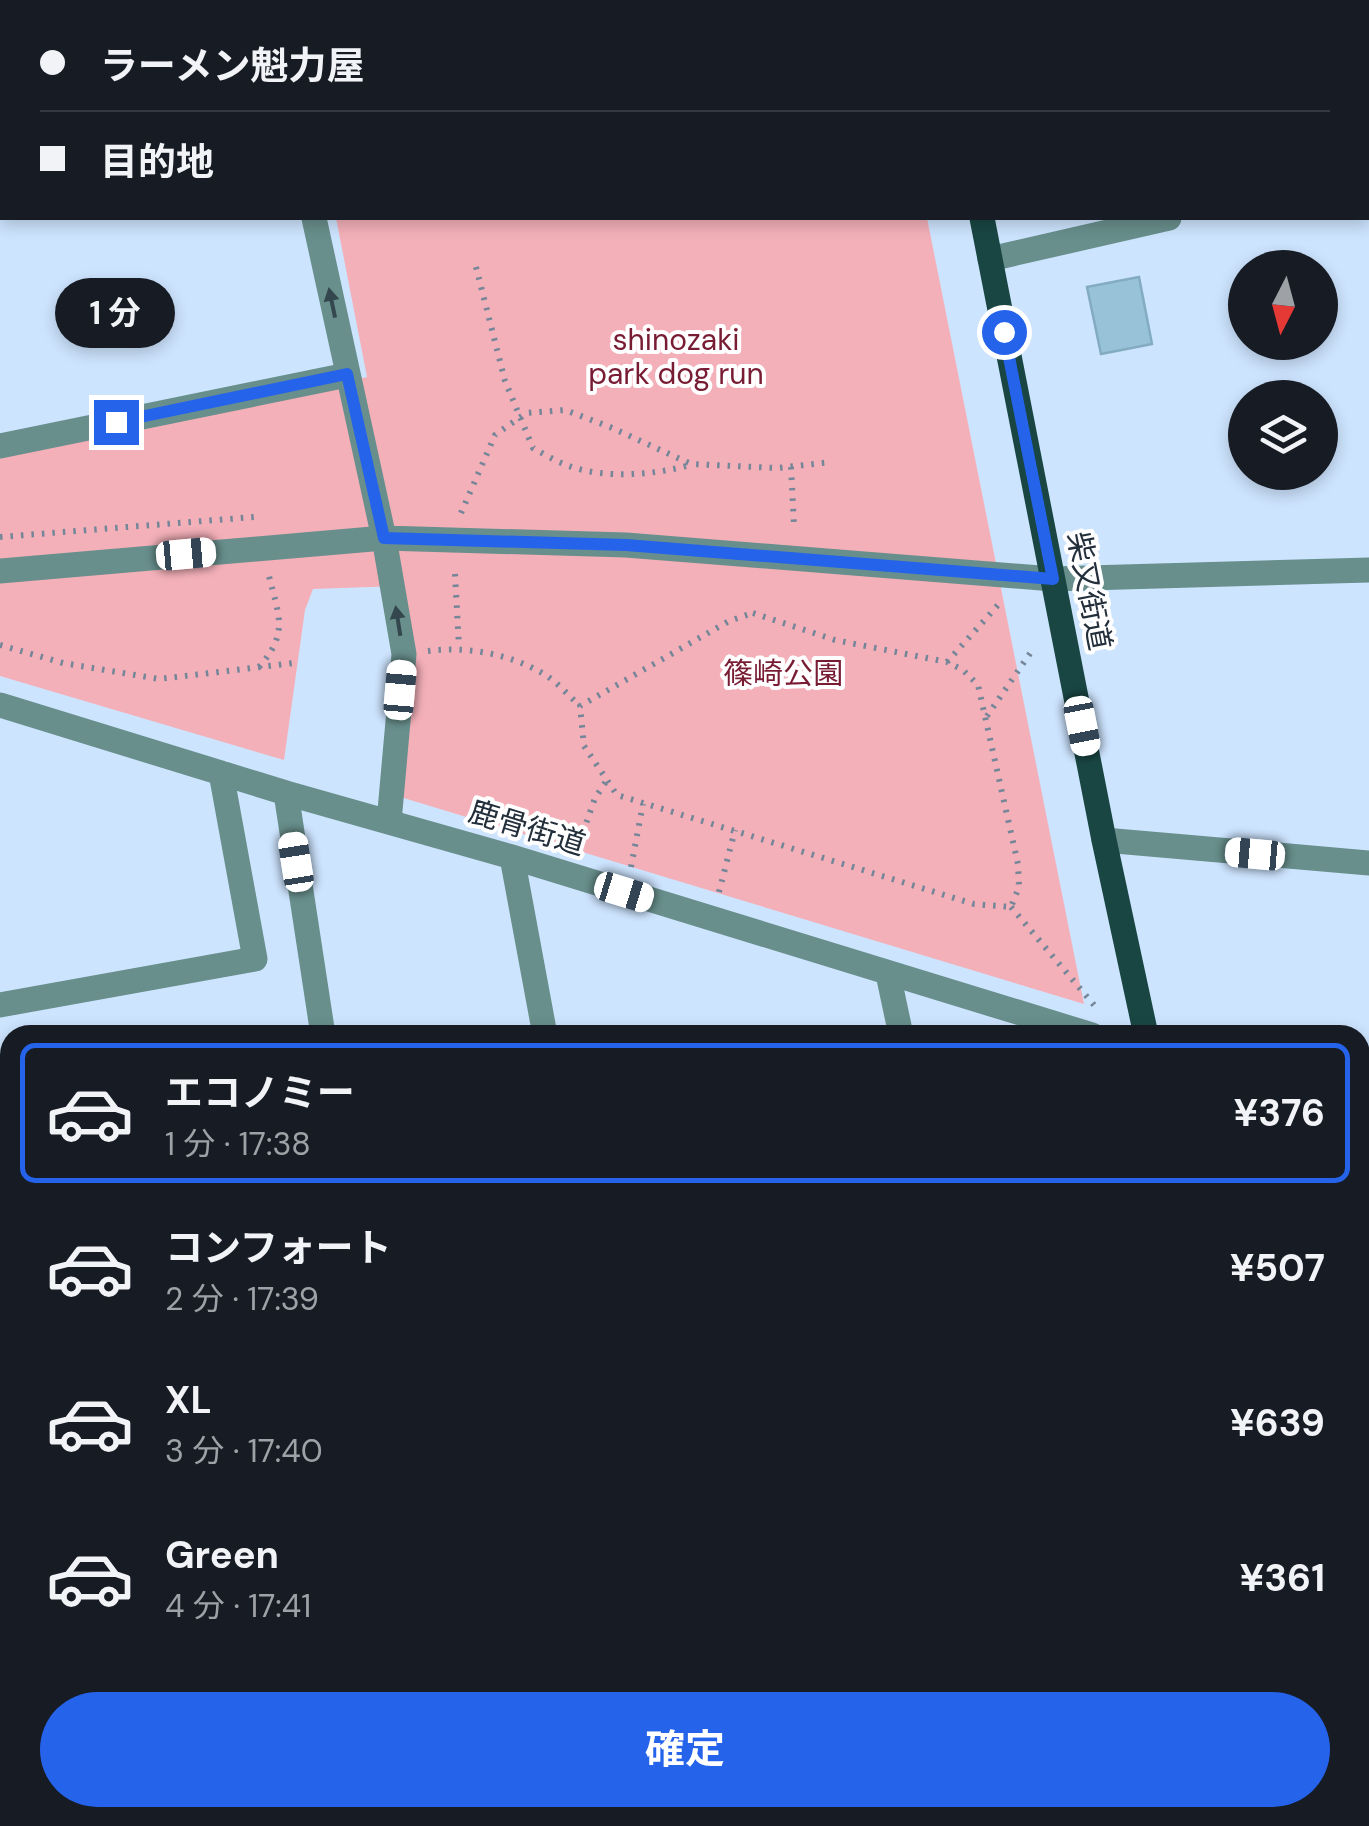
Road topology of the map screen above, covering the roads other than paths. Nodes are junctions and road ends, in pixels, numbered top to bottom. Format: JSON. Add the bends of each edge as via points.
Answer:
{"nodes":[{"id":1,"x":314,"y":220,"type":"edge"},
{"id":2,"x":982,"y":220,"type":"edge"},
{"id":3,"x":1160,"y":220,"type":"edge"},
{"id":4,"x":990,"y":260,"type":"junction"},
{"id":5,"x":347,"y":374,"type":"junction"},
{"id":6,"x":0,"y":446,"type":"edge"},
{"id":7,"x":384,"y":538,"type":"junction"},
{"id":8,"x":1369,"y":570,"type":"edge"},
{"id":9,"x":0,"y":571,"type":"edge"},
{"id":10,"x":1053,"y":579,"type":"junction"},
{"id":11,"x":0,"y":705,"type":"edge"},
{"id":12,"x":221,"y":774,"type":"junction"},
{"id":13,"x":286,"y":793,"type":"junction"},
{"id":14,"x":389,"y":822,"type":"junction"},
{"id":15,"x":1104,"y":840,"type":"junction"},
{"id":16,"x":512,"y":856,"type":"junction"},
{"id":17,"x":1369,"y":863,"type":"edge"},
{"id":18,"x":888,"y":974,"type":"junction"},
{"id":19,"x":0,"y":1005,"type":"edge"},
{"id":20,"x":321,"y":1025,"type":"edge"},
{"id":21,"x":543,"y":1025,"type":"edge"},
{"id":22,"x":899,"y":1025,"type":"edge"},
{"id":23,"x":1098,"y":1025,"type":"edge"},
{"id":24,"x":1144,"y":1025,"type":"edge"}],
"edges":[{"from":5,"to":1,"type":"street","one_way":true},
{"from":2,"to":4,"type":"main road","name":"柴又街道"},
{"from":3,"to":4,"type":"street"},
{"from":4,"to":10,"type":"main road","name":"柴又街道"},
{"from":5,"to":6,"type":"street"},
{"from":5,"to":7,"type":"street"},
{"from":7,"to":9,"type":"street"},
{"from":7,"to":10,"type":"street","via":[[626,545]]},
{"from":14,"to":7,"type":"street","one_way":true,"via":[[404,654]]},
{"from":8,"to":10,"type":"street"},
{"from":10,"to":15,"type":"main road","name":"柴又街道"},
{"from":11,"to":12,"type":"street","name":"鹿骨街道"},
{"from":12,"to":13,"type":"street","name":"鹿骨街道"},
{"from":12,"to":19,"type":"street","via":[[255,959]]},
{"from":13,"to":14,"type":"street","name":"鹿骨街道"},
{"from":13,"to":20,"type":"street"},
{"from":14,"to":16,"type":"street","name":"鹿骨街道"},
{"from":15,"to":17,"type":"street"},
{"from":15,"to":24,"type":"main road","name":"柴又街道"},
{"from":16,"to":18,"type":"street","name":"鹿骨街道"},
{"from":16,"to":21,"type":"street"},
{"from":18,"to":22,"type":"street"},
{"from":18,"to":23,"type":"street","name":"鹿骨街道"}]}
